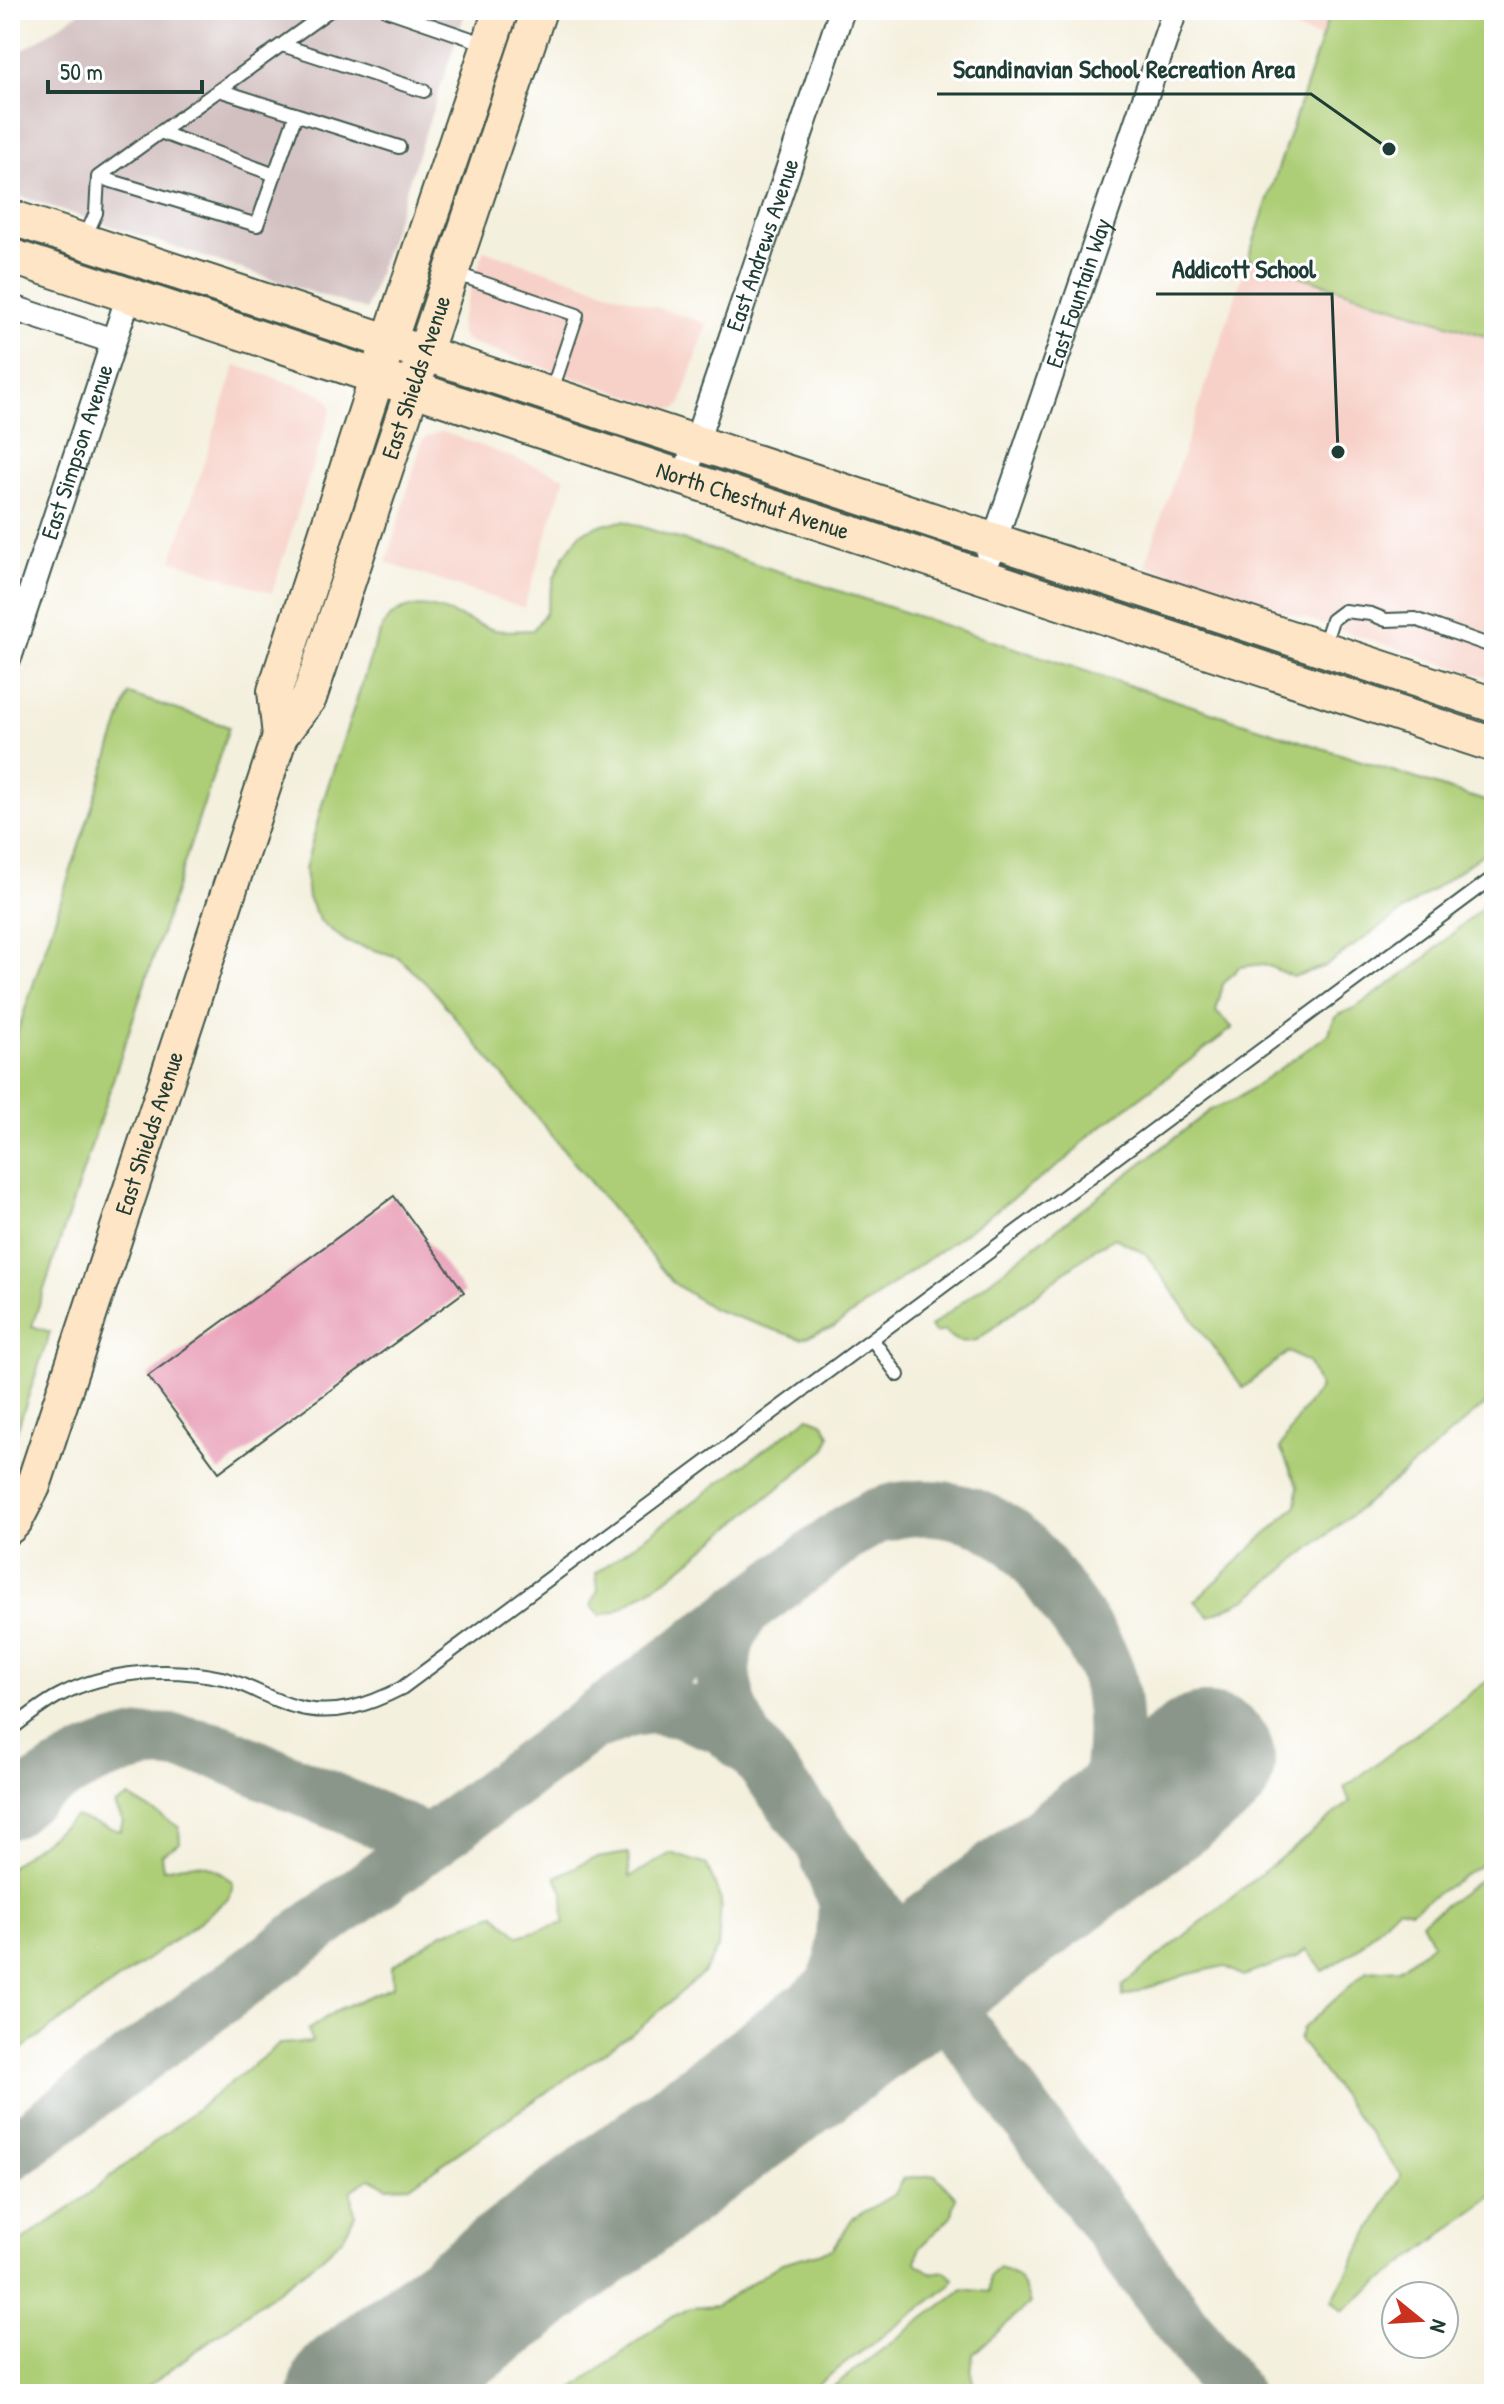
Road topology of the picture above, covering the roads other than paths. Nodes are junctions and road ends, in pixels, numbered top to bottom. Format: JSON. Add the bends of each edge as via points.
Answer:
{"nodes":[{"id":1,"x":330,"y":10,"type":"edge"},
{"id":2,"x":387,"y":10,"type":"edge"},
{"id":3,"x":501,"y":10,"type":"edge"},
{"id":4,"x":539,"y":10,"type":"edge"},
{"id":5,"x":842,"y":10,"type":"edge"},
{"id":6,"x":1175,"y":10,"type":"edge"},
{"id":7,"x":282,"y":45,"type":"junction"},
{"id":8,"x":489,"y":45,"type":"junction"},
{"id":9,"x":219,"y":90,"type":"junction"},
{"id":10,"x":424,"y":91,"type":"dead end"},
{"id":11,"x":296,"y":114,"type":"junction"},
{"id":12,"x":160,"y":132,"type":"junction"},
{"id":13,"x":399,"y":147,"type":"dead end"},
{"id":14,"x":275,"y":175,"type":"junction"},
{"id":15,"x":98,"y":177,"type":"junction"},
{"id":16,"x":10,"y":217,"type":"edge"},
{"id":17,"x":10,"y":238,"type":"edge"},
{"id":18,"x":84,"y":241,"type":"junction"},
{"id":19,"x":10,"y":256,"type":"edge"},
{"id":20,"x":451,"y":272,"type":"junction"},
{"id":21,"x":129,"y":295,"type":"junction"},
{"id":22,"x":10,"y":307,"type":"edge"},
{"id":23,"x":113,"y":341,"type":"junction"},
{"id":24,"x":389,"y":341,"type":"junction"},
{"id":25,"x":424,"y":353,"type":"junction"},
{"id":26,"x":377,"y":377,"type":"junction"},
{"id":27,"x":411,"y":389,"type":"junction"},
{"id":28,"x":551,"y":394,"type":"junction"},
{"id":29,"x":697,"y":441,"type":"junction"},
{"id":30,"x":684,"y":478,"type":"junction"},
{"id":31,"x":994,"y":540,"type":"junction"},
{"id":32,"x":982,"y":577,"type":"junction"},
{"id":33,"x":1494,"y":647,"type":"edge"},
{"id":34,"x":1323,"y":649,"type":"junction"},
{"id":35,"x":10,"y":655,"type":"edge"},
{"id":36,"x":1494,"y":705,"type":"edge"},
{"id":37,"x":280,"y":736,"type":"junction"},
{"id":38,"x":1494,"y":745,"type":"edge"},
{"id":39,"x":1494,"y":877,"type":"edge"},
{"id":40,"x":872,"y":1339,"type":"junction"},
{"id":41,"x":898,"y":1375,"type":"dead end"},
{"id":42,"x":10,"y":1526,"type":"edge"},
{"id":43,"x":10,"y":1730,"type":"edge"}],
"edges":[{"from":1,"to":7,"type":"lane"},
{"from":2,"to":8,"type":"lane"},
{"from":3,"to":8,"type":"main road","name":"East Shields Avenue"},
{"from":4,"to":20,"type":"main road","name":"East Shields Avenue"},
{"from":5,"to":29,"type":"street","name":"East Andrews Avenue"},
{"from":6,"to":31,"type":"street","name":"East Fountain Way"},
{"from":7,"to":9,"type":"lane"},
{"from":7,"to":10,"type":"lane"},
{"from":8,"to":24,"type":"main road","name":"East Shields Avenue"},
{"from":9,"to":11,"type":"lane"},
{"from":9,"to":12,"type":"lane"},
{"from":11,"to":13,"type":"lane"},
{"from":11,"to":14,"type":"lane"},
{"from":12,"to":14,"type":"lane"},
{"from":12,"to":15,"type":"lane"},
{"from":14,"to":15,"type":"lane","via":[[257,225]]},
{"from":15,"to":18,"type":"lane","via":[[96,213]]},
{"from":16,"to":18,"type":"main road","name":"North Chestnut Avenue"},
{"from":17,"to":18,"type":"main road","via":[[64,256],[79,252]]},
{"from":18,"to":24,"type":"main road","name":"North Chestnut Avenue"},
{"from":19,"to":21,"type":"main road","name":"North Chestnut Avenue"},
{"from":20,"to":25,"type":"main road","name":"East Shields Avenue"},
{"from":20,"to":28,"type":"lane","via":[[577,315]]},
{"from":21,"to":23,"type":"street","name":"East Simpson Avenue"},
{"from":21,"to":26,"type":"main road","name":"North Chestnut Avenue"},
{"from":22,"to":23,"type":"street"},
{"from":23,"to":35,"type":"street","name":"East Simpson Avenue"},
{"from":24,"to":25,"type":"main road","name":"North Chestnut Avenue"},
{"from":24,"to":26,"type":"main road","name":"East Shields Avenue"},
{"from":25,"to":27,"type":"main road","name":"East Shields Avenue"},
{"from":25,"to":28,"type":"main road","name":"North Chestnut Avenue"},
{"from":26,"to":27,"type":"main road","name":"North Chestnut Avenue"},
{"from":26,"to":37,"type":"main road","name":"East Shields Avenue","via":[[275,691]]},
{"from":27,"to":30,"type":"main road","name":"North Chestnut Avenue"},
{"from":27,"to":37,"type":"main road","name":"East Shields Avenue","via":[[309,698]]},
{"from":28,"to":29,"type":"main road","name":"North Chestnut Avenue"},
{"from":29,"to":30,"type":"street","name":"East Andrews Avenue"},
{"from":29,"to":31,"type":"main road","name":"North Chestnut Avenue"},
{"from":30,"to":32,"type":"main road","name":"North Chestnut Avenue"},
{"from":31,"to":32,"type":"street","name":"East Fountain Way"},
{"from":31,"to":34,"type":"main road","name":"North Chestnut Avenue"},
{"from":32,"to":38,"type":"main road","name":"North Chestnut Avenue"},
{"from":33,"to":34,"type":"lane","via":[[1415,619],[1386,620],[1344,611],[1332,620]]},
{"from":34,"to":36,"type":"main road","name":"North Chestnut Avenue"},
{"from":37,"to":42,"type":"main road","name":"East Shields Avenue","via":[[33,1486]]},
{"from":39,"to":40,"type":"lane"},
{"from":40,"to":41,"type":"lane"},
{"from":40,"to":43,"type":"lane","via":[[402,1688],[372,1703],[330,1711],[297,1707],[224,1679],[143,1673],[106,1678],[59,1695]]}]}
